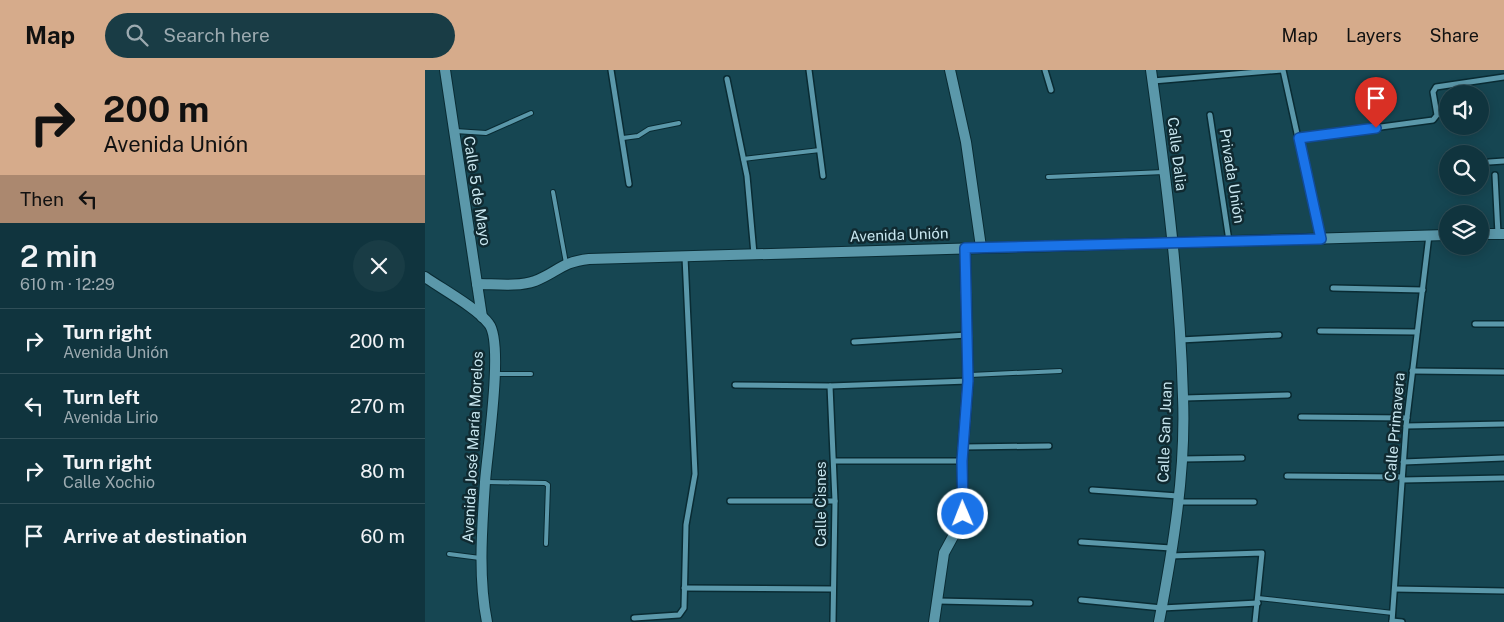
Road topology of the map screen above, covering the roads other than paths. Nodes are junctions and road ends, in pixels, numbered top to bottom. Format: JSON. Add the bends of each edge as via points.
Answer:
{"nodes":[{"id":1,"x":445,"y":70,"type":"edge"},
{"id":2,"x":611,"y":70,"type":"edge"},
{"id":3,"x":809,"y":70,"type":"edge"},
{"id":4,"x":950,"y":70,"type":"edge"},
{"id":5,"x":1045,"y":70,"type":"edge"},
{"id":6,"x":1151,"y":70,"type":"edge"},
{"id":7,"x":1282,"y":70,"type":"edge"},
{"id":8,"x":1504,"y":77,"type":"edge"},
{"id":9,"x":727,"y":79,"type":"dead end"},
{"id":10,"x":1153,"y":81,"type":"junction"},
{"id":11,"x":1051,"y":90,"type":"dead end"},
{"id":12,"x":531,"y":113,"type":"dead end"},
{"id":13,"x":1210,"y":115,"type":"dead end"},
{"id":14,"x":679,"y":124,"type":"dead end"},
{"id":15,"x":453,"y":130,"type":"junction"},
{"id":16,"x":623,"y":138,"type":"junction"},
{"id":17,"x":1299,"y":138,"type":"junction"},
{"id":18,"x":820,"y":150,"type":"junction"},
{"id":19,"x":743,"y":159,"type":"junction"},
{"id":20,"x":1504,"y":161,"type":"edge"},
{"id":21,"x":1489,"y":162,"type":"dead end"},
{"id":22,"x":1164,"y":172,"type":"junction"},
{"id":23,"x":1495,"y":175,"type":"dead end"},
{"id":24,"x":823,"y":176,"type":"dead end"},
{"id":25,"x":1048,"y":176,"type":"dead end"},
{"id":26,"x":629,"y":184,"type":"dead end"},
{"id":27,"x":553,"y":192,"type":"dead end"},
{"id":28,"x":1501,"y":234,"type":"edge"},
{"id":29,"x":1429,"y":235,"type":"junction"},
{"id":30,"x":1439,"y":235,"type":"edge"},
{"id":31,"x":1321,"y":239,"type":"junction"},
{"id":32,"x":1229,"y":241,"type":"junction"},
{"id":33,"x":1174,"y":243,"type":"junction"},
{"id":34,"x":981,"y":247,"type":"junction"},
{"id":35,"x":965,"y":248,"type":"junction"},
{"id":36,"x":754,"y":254,"type":"junction"},
{"id":37,"x":684,"y":255,"type":"junction"},
{"id":38,"x":565,"y":263,"type":"junction"},
{"id":39,"x":425,"y":277,"type":"edge"},
{"id":40,"x":477,"y":284,"type":"junction"},
{"id":41,"x":1333,"y":288,"type":"dead end"},
{"id":42,"x":1423,"y":290,"type":"junction"},
{"id":43,"x":482,"y":317,"type":"junction"},
{"id":44,"x":1475,"y":324,"type":"dead end"},
{"id":45,"x":1504,"y":324,"type":"edge"},
{"id":46,"x":1320,"y":331,"type":"dead end"},
{"id":47,"x":1417,"y":332,"type":"junction"},
{"id":48,"x":967,"y":334,"type":"junction"},
{"id":49,"x":1279,"y":335,"type":"dead end"},
{"id":50,"x":1180,"y":340,"type":"junction"},
{"id":51,"x":854,"y":342,"type":"dead end"},
{"id":52,"x":1060,"y":371,"type":"dead end"},
{"id":53,"x":1412,"y":371,"type":"junction"},
{"id":54,"x":1504,"y":372,"type":"edge"},
{"id":55,"x":495,"y":374,"type":"junction"},
{"id":56,"x":531,"y":374,"type":"dead end"},
{"id":57,"x":968,"y":378,"type":"junction"},
{"id":58,"x":735,"y":385,"type":"dead end"},
{"id":59,"x":830,"y":386,"type":"junction"},
{"id":60,"x":1288,"y":396,"type":"dead end"},
{"id":61,"x":1183,"y":398,"type":"junction"},
{"id":62,"x":1301,"y":417,"type":"dead end"},
{"id":63,"x":1407,"y":418,"type":"junction"},
{"id":64,"x":1504,"y":424,"type":"edge"},
{"id":65,"x":1406,"y":426,"type":"junction"},
{"id":66,"x":1049,"y":446,"type":"dead end"},
{"id":67,"x":963,"y":447,"type":"junction"},
{"id":68,"x":1242,"y":458,"type":"dead end"},
{"id":69,"x":1504,"y":458,"type":"edge"},
{"id":70,"x":1181,"y":459,"type":"junction"},
{"id":71,"x":834,"y":461,"type":"junction"},
{"id":72,"x":962,"y":461,"type":"junction"},
{"id":73,"x":1403,"y":462,"type":"junction"},
{"id":74,"x":1287,"y":476,"type":"dead end"},
{"id":75,"x":1402,"y":478,"type":"junction"},
{"id":76,"x":1504,"y":478,"type":"edge"},
{"id":77,"x":485,"y":482,"type":"junction"},
{"id":78,"x":1091,"y":490,"type":"dead end"},
{"id":79,"x":1177,"y":499,"type":"junction"},
{"id":80,"x":835,"y":500,"type":"junction"},
{"id":81,"x":730,"y":501,"type":"dead end"},
{"id":82,"x":1254,"y":502,"type":"dead end"},
{"id":83,"x":1081,"y":542,"type":"dead end"},
{"id":84,"x":547,"y":544,"type":"dead end"},
{"id":85,"x":1170,"y":552,"type":"junction"},
{"id":86,"x":449,"y":554,"type":"dead end"},
{"id":87,"x":482,"y":558,"type":"junction"},
{"id":88,"x":685,"y":588,"type":"junction"},
{"id":89,"x":833,"y":589,"type":"junction"},
{"id":90,"x":1395,"y":589,"type":"junction"},
{"id":91,"x":1504,"y":591,"type":"edge"},
{"id":92,"x":937,"y":600,"type":"junction"},
{"id":93,"x":1081,"y":600,"type":"dead end"},
{"id":94,"x":1258,"y":601,"type":"junction"},
{"id":95,"x":1030,"y":603,"type":"dead end"},
{"id":96,"x":1162,"y":608,"type":"junction"},
{"id":97,"x":1393,"y":613,"type":"junction"},
{"id":98,"x":634,"y":618,"type":"dead end"},
{"id":99,"x":1392,"y":621,"type":"edge"},
{"id":100,"x":487,"y":622,"type":"edge"},
{"id":101,"x":833,"y":622,"type":"edge"},
{"id":102,"x":934,"y":622,"type":"edge"},
{"id":103,"x":1159,"y":622,"type":"edge"},
{"id":104,"x":1255,"y":622,"type":"edge"},
{"id":105,"x":1402,"y":622,"type":"edge"}],
"edges":[{"from":1,"to":15,"type":"street","name":"Calle 5 de Mayo"},
{"from":2,"to":16,"type":"street"},
{"from":3,"to":18,"type":"street"},
{"from":4,"to":34,"type":"street","via":[[966,142]]},
{"from":5,"to":11,"type":"street"},
{"from":6,"to":10,"type":"street","name":"Calle Dalia"},
{"from":7,"to":10,"type":"street"},
{"from":7,"to":17,"type":"street"},
{"from":8,"to":17,"type":"street","via":[[1436,87],[1433,92],[1437,115],[1433,120]]},
{"from":9,"to":19,"type":"street"},
{"from":10,"to":22,"type":"street","name":"Calle Dalia"},
{"from":12,"to":15,"type":"lane","via":[[486,133]]},
{"from":13,"to":32,"type":"street","name":"Privada Unión"},
{"from":14,"to":16,"type":"lane"},
{"from":15,"to":40,"type":"street","name":"Calle 5 de Mayo"},
{"from":16,"to":26,"type":"street"},
{"from":17,"to":31,"type":"street"},
{"from":18,"to":19,"type":"lane"},
{"from":18,"to":24,"type":"street"},
{"from":19,"to":36,"type":"street"},
{"from":20,"to":21,"type":"street"},
{"from":22,"to":25,"type":"lane"},
{"from":22,"to":33,"type":"street","name":"Calle Dalia"},
{"from":23,"to":28,"type":"street"},
{"from":27,"to":38,"type":"lane"},
{"from":29,"to":30,"type":"street","name":"Avenida Unión"},
{"from":29,"to":31,"type":"street","name":"Avenida Unión"},
{"from":29,"to":42,"type":"street","name":"Calle Primavera"},
{"from":31,"to":32,"type":"street","name":"Avenida Unión"},
{"from":32,"to":33,"type":"street","name":"Avenida Unión"},
{"from":33,"to":34,"type":"street","name":"Avenida Unión"},
{"from":33,"to":50,"type":"street","name":"Calle San Juan"},
{"from":34,"to":35,"type":"street","name":"Avenida Unión"},
{"from":35,"to":36,"type":"street","name":"Avenida Unión"},
{"from":35,"to":48,"type":"street"},
{"from":36,"to":37,"type":"street","name":"Avenida Unión"},
{"from":37,"to":38,"type":"street","name":"Avenida Unión"},
{"from":37,"to":88,"type":"street","via":[[695,474],[686,525]]},
{"from":38,"to":40,"type":"street","name":"Avenida Unión","via":[[528,283]]},
{"from":39,"to":43,"type":"street","name":"Avenida José María Morelos"},
{"from":40,"to":43,"type":"street","name":"Calle 5 de Mayo"},
{"from":41,"to":42,"type":"street"},
{"from":42,"to":47,"type":"street","name":"Calle Primavera"},
{"from":43,"to":55,"type":"street","name":"Avenida José María Morelos","via":[[493,334]]},
{"from":44,"to":45,"type":"street"},
{"from":46,"to":47,"type":"street"},
{"from":47,"to":53,"type":"street","name":"Calle Primavera"},
{"from":48,"to":51,"type":"street"},
{"from":48,"to":57,"type":"street"},
{"from":49,"to":50,"type":"street"},
{"from":50,"to":61,"type":"street","name":"Calle San Juan"},
{"from":52,"to":57,"type":"lane"},
{"from":53,"to":54,"type":"street"},
{"from":53,"to":63,"type":"street","name":"Calle Primavera"},
{"from":55,"to":56,"type":"lane"},
{"from":55,"to":77,"type":"street","name":"Avenida José María Morelos"},
{"from":57,"to":59,"type":"street"},
{"from":57,"to":67,"type":"street"},
{"from":58,"to":59,"type":"street"},
{"from":59,"to":71,"type":"street","name":"Calle Cisnes"},
{"from":60,"to":61,"type":"street"},
{"from":61,"to":70,"type":"street","name":"Calle San Juan"},
{"from":62,"to":63,"type":"street"},
{"from":63,"to":65,"type":"street","name":"Calle Primavera"},
{"from":64,"to":65,"type":"street"},
{"from":65,"to":73,"type":"street","name":"Calle Primavera"},
{"from":66,"to":67,"type":"street"},
{"from":67,"to":72,"type":"street"},
{"from":68,"to":70,"type":"street"},
{"from":69,"to":73,"type":"street"},
{"from":70,"to":79,"type":"street","name":"Calle San Juan"},
{"from":71,"to":72,"type":"street"},
{"from":71,"to":80,"type":"street","name":"Calle Cisnes"},
{"from":72,"to":92,"type":"street","via":[[962,520],[944,553]]},
{"from":73,"to":75,"type":"street","name":"Calle Primavera"},
{"from":74,"to":75,"type":"street"},
{"from":75,"to":76,"type":"street"},
{"from":75,"to":90,"type":"street","name":"Calle Primavera"},
{"from":77,"to":84,"type":"lane","via":[[549,485]]},
{"from":77,"to":87,"type":"street","name":"Avenida José María Morelos"},
{"from":78,"to":79,"type":"street"},
{"from":79,"to":82,"type":"street"},
{"from":79,"to":85,"type":"street","name":"Calle San Juan"},
{"from":80,"to":81,"type":"street"},
{"from":80,"to":89,"type":"street","name":"Calle Cisnes"},
{"from":83,"to":85,"type":"street"},
{"from":85,"to":94,"type":"street","via":[[1262,553]]},
{"from":85,"to":96,"type":"street","name":"Calle San Juan"},
{"from":86,"to":87,"type":"lane"},
{"from":87,"to":100,"type":"street","name":"Avenida José María Morelos"},
{"from":88,"to":89,"type":"street"},
{"from":88,"to":98,"type":"street","via":[[685,608],[679,616]]},
{"from":89,"to":101,"type":"street","name":"Calle Cisnes"},
{"from":90,"to":91,"type":"street"},
{"from":90,"to":97,"type":"street","name":"Calle Primavera"},
{"from":92,"to":95,"type":"street"},
{"from":92,"to":102,"type":"street"},
{"from":93,"to":96,"type":"street"},
{"from":94,"to":96,"type":"street"},
{"from":94,"to":97,"type":"lane"},
{"from":94,"to":104,"type":"street"},
{"from":96,"to":103,"type":"street","name":"Calle San Juan"},
{"from":97,"to":99,"type":"street","name":"Calle Primavera"},
{"from":99,"to":105,"type":"street"}]}
